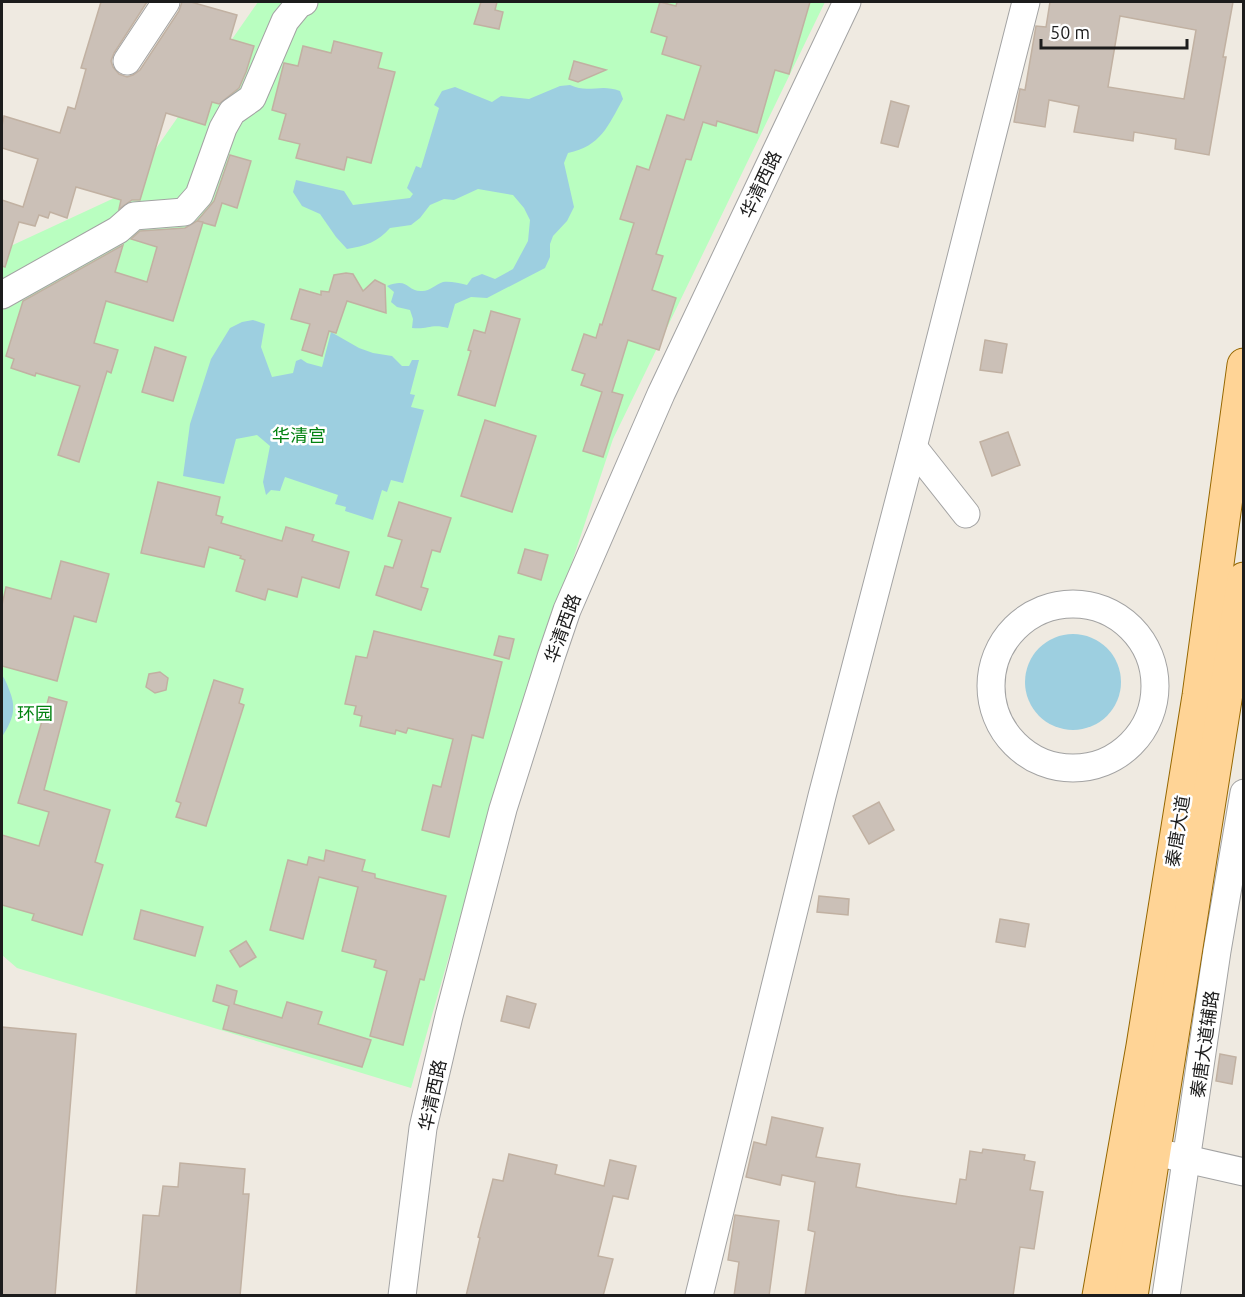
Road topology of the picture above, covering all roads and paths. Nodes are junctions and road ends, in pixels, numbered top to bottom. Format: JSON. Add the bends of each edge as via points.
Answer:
{"nodes":[{"id":1,"x":166,"y":2,"type":"edge"},
{"id":2,"x":304,"y":2,"type":"edge"},
{"id":3,"x":847,"y":2,"type":"edge"},
{"id":4,"x":1026,"y":2,"type":"edge"},
{"id":5,"x":127,"y":61,"type":"dead end"},
{"id":6,"x":2,"y":295,"type":"edge"},
{"id":7,"x":1244,"y":365,"type":"edge"},
{"id":8,"x":913,"y":447,"type":"junction"},
{"id":9,"x":966,"y":514,"type":"dead end"},
{"id":10,"x":1244,"y":579,"type":"edge"},
{"id":11,"x":1222,"y":699,"type":"edge"},
{"id":12,"x":1070,"y":769,"type":"joint"},
{"id":13,"x":1244,"y":793,"type":"edge"},
{"id":14,"x":1154,"y":1152,"type":"junction"},
{"id":15,"x":1187,"y":1159,"type":"junction"},
{"id":16,"x":1244,"y":1172,"type":"edge"},
{"id":17,"x":402,"y":1296,"type":"edge"},
{"id":18,"x":699,"y":1296,"type":"edge"},
{"id":19,"x":1099,"y":1296,"type":"edge"},
{"id":20,"x":1131,"y":1296,"type":"edge"},
{"id":21,"x":1166,"y":1296,"type":"edge"}],
"edges":[{"from":1,"to":5,"type":"street"},
{"from":2,"to":6,"type":"street","via":[[285,21],[252,98],[232,112],[200,195],[184,212],[134,216],[118,230]]},
{"from":3,"to":17,"type":"street","name":"华清西路","via":[[661,394],[567,610],[532,711],[503,809],[423,1128]]},
{"from":4,"to":8,"type":"street"},
{"from":7,"to":11,"type":"main road","name":"秦唐大道"},
{"from":8,"to":9,"type":"street"},
{"from":8,"to":18,"type":"street"},
{"from":10,"to":11,"type":"main road","name":"秦唐大道"},
{"from":11,"to":14,"type":"main road","name":"秦唐大道"},
{"from":11,"to":19,"type":"main road","name":"秦唐大道","via":[[1145,1034]]},
{"from":12,"to":12,"type":"street","via":[[1098,765],[1123,752],[1142,730],[1153,704],[1155,678],[1148,653],[1135,631],[1115,614],[1091,605],[1065,603],[1040,609],[1018,623],[1002,643],[991,670],[991,698],[1000,725],[1018,748],[1042,763]]},
{"from":13,"to":15,"type":"street","name":"秦唐大道辅路"},
{"from":14,"to":15,"type":"street"},
{"from":14,"to":20,"type":"main road","name":"秦唐大道"},
{"from":15,"to":16,"type":"street"},
{"from":15,"to":21,"type":"street","name":"秦唐大道辅路"}]}
